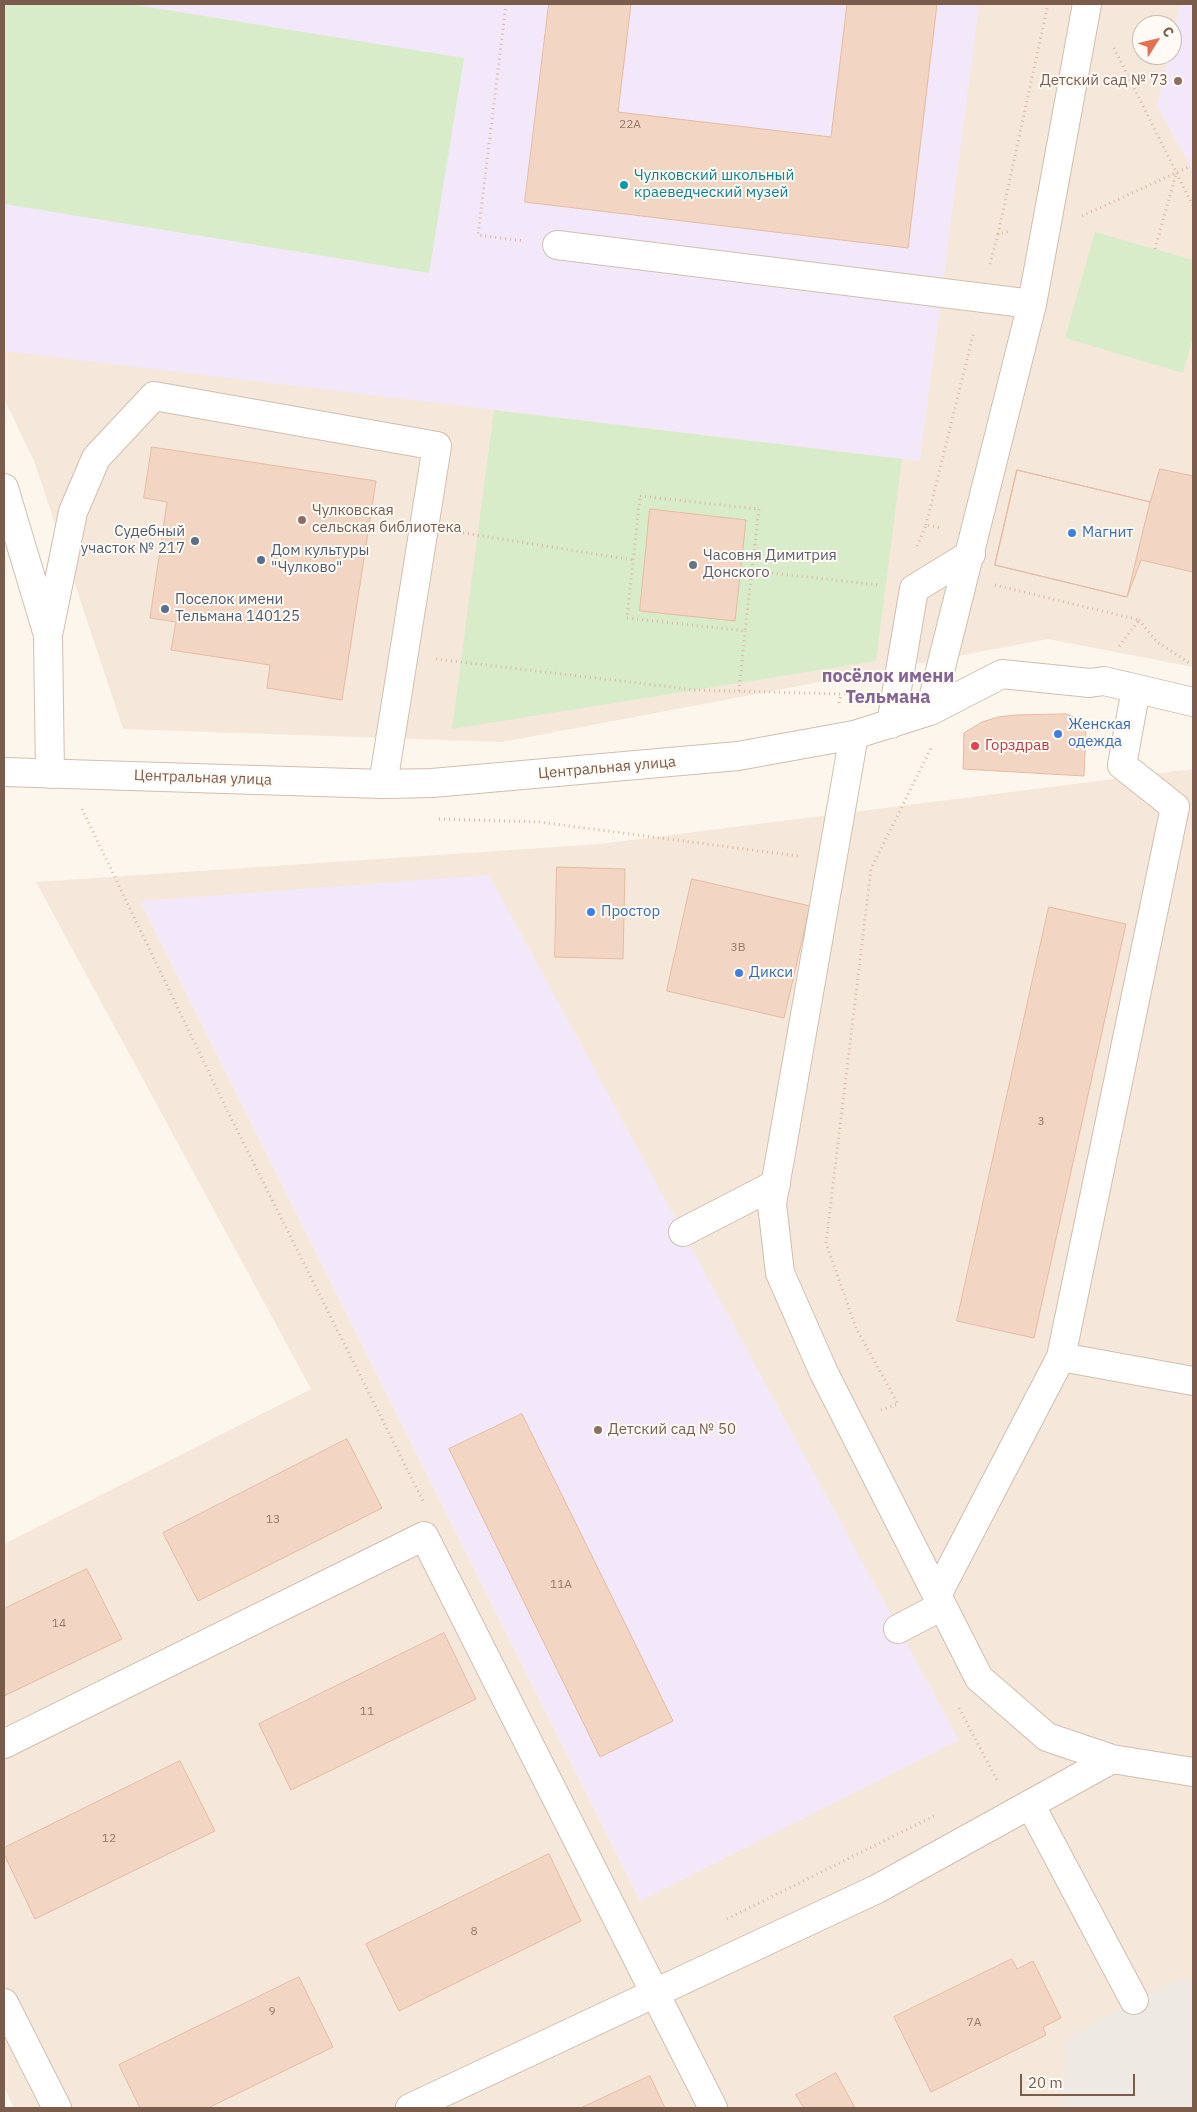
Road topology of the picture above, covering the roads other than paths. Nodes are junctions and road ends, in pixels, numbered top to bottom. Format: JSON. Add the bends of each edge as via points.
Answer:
{"nodes":[{"id":1,"x":1087,"y":4,"type":"edge"},
{"id":2,"x":557,"y":245,"type":"road end"},
{"id":3,"x":1032,"y":304,"type":"junction"},
{"id":4,"x":4,"y":488,"type":"edge"},
{"id":5,"x":973,"y":544,"type":"junction"},
{"id":6,"x":48,"y":635,"type":"junction"},
{"id":7,"x":1136,"y":689,"type":"junction"},
{"id":8,"x":1193,"y":702,"type":"edge"},
{"id":9,"x":930,"y":712,"type":"junction"},
{"id":10,"x":891,"y":724,"type":"junction"},
{"id":11,"x":854,"y":735,"type":"junction"},
{"id":12,"x":4,"y":772,"type":"edge"},
{"id":13,"x":50,"y":774,"type":"junction"},
{"id":14,"x":383,"y":784,"type":"junction"},
{"id":15,"x":776,"y":1184,"type":"junction"},
{"id":16,"x":683,"y":1232,"type":"dead end"},
{"id":17,"x":1061,"y":1357,"type":"junction"},
{"id":18,"x":1193,"y":1381,"type":"edge"},
{"id":19,"x":939,"y":1600,"type":"junction"},
{"id":20,"x":898,"y":1629,"type":"dead end"},
{"id":21,"x":4,"y":1744,"type":"edge"},
{"id":22,"x":1112,"y":1759,"type":"junction"},
{"id":23,"x":1193,"y":1772,"type":"edge"},
{"id":24,"x":1030,"y":1804,"type":"junction"},
{"id":25,"x":655,"y":1993,"type":"junction"},
{"id":26,"x":1134,"y":2000,"type":"dead end"},
{"id":27,"x":4,"y":2003,"type":"edge"},
{"id":28,"x":57,"y":2108,"type":"edge"},
{"id":29,"x":410,"y":2108,"type":"edge"},
{"id":30,"x":713,"y":2108,"type":"edge"}],
"edges":[{"from":1,"to":3,"type":"street"},
{"from":2,"to":3,"type":"street"},
{"from":3,"to":5,"type":"street"},
{"from":4,"to":6,"type":"street"},
{"from":5,"to":9,"type":"street"},
{"from":5,"to":10,"type":"street","via":[[914,589]]},
{"from":6,"to":13,"type":"street"},
{"from":6,"to":14,"type":"street","via":[[73,512],[96,458],[154,396],[437,446]]},
{"from":7,"to":8,"type":"street","name":"Центральная улица"},
{"from":7,"to":9,"type":"street","name":"Центральная улица","via":[[1104,681],[1090,684],[1002,674]]},
{"from":7,"to":17,"type":"street","via":[[1122,766],[1175,807]]},
{"from":9,"to":10,"type":"street","name":"Центральная улица"},
{"from":10,"to":11,"type":"street","name":"Центральная улица"},
{"from":11,"to":14,"type":"street","name":"Центральная улица","via":[[738,756],[432,783]]},
{"from":11,"to":15,"type":"street"},
{"from":12,"to":13,"type":"street","name":"Центральная улица"},
{"from":13,"to":14,"type":"street","name":"Центральная улица"},
{"from":15,"to":16,"type":"street"},
{"from":15,"to":19,"type":"street","via":[[772,1204],[780,1273],[824,1373]]},
{"from":17,"to":18,"type":"street"},
{"from":17,"to":19,"type":"street"},
{"from":19,"to":20,"type":"street"},
{"from":19,"to":22,"type":"street","via":[[979,1678],[1046,1737]]},
{"from":21,"to":25,"type":"street","via":[[424,1536]]},
{"from":22,"to":23,"type":"street"},
{"from":22,"to":24,"type":"street"},
{"from":24,"to":25,"type":"street","via":[[877,1889]]},
{"from":24,"to":26,"type":"street"},
{"from":25,"to":29,"type":"street"},
{"from":25,"to":30,"type":"street"},
{"from":27,"to":28,"type":"street"}]}
